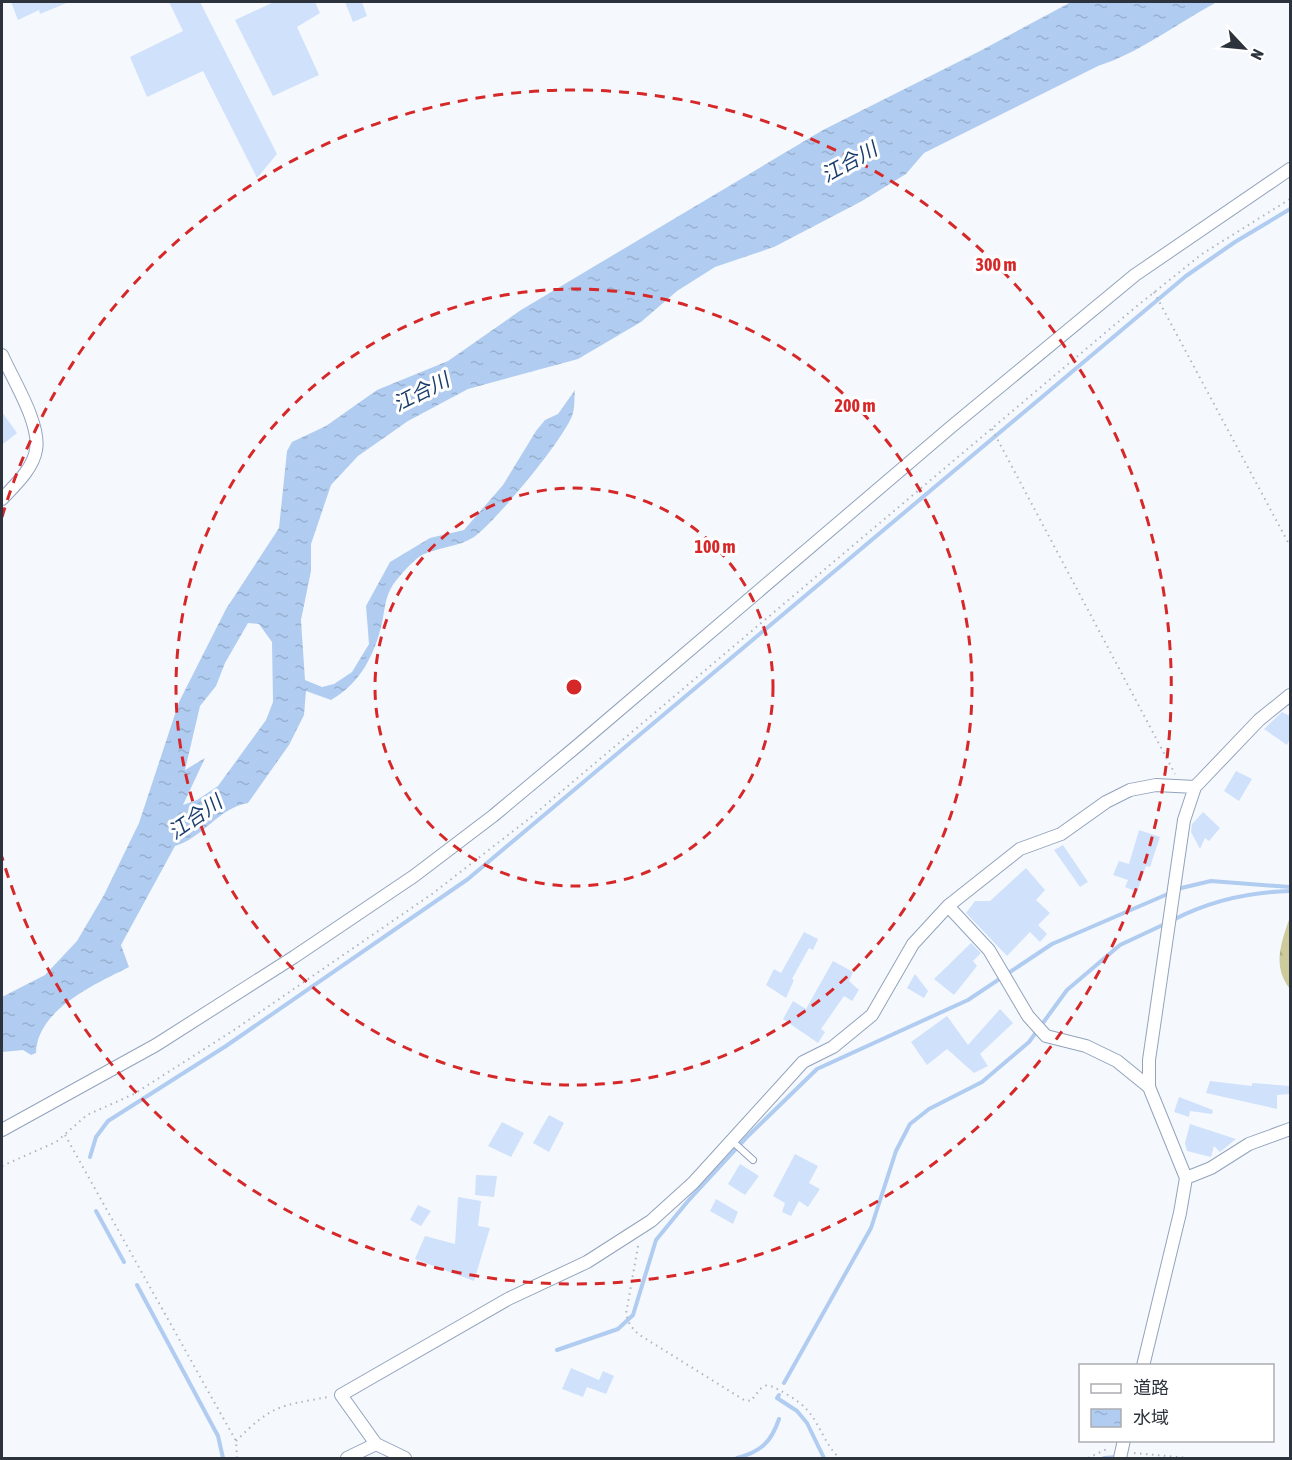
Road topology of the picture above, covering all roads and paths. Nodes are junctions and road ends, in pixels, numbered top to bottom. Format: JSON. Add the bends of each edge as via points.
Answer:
{"nodes":[{"id":1,"x":1290,"y":169,"type":"edge"},
{"id":2,"x":1290,"y":199,"type":"edge"},
{"id":3,"x":1154,"y":292,"type":"junction"},
{"id":4,"x":2,"y":355,"type":"edge"},
{"id":5,"x":991,"y":428,"type":"junction"},
{"id":6,"x":2,"y":500,"type":"edge"},
{"id":7,"x":1290,"y":546,"type":"edge"},
{"id":8,"x":1290,"y":695,"type":"edge"},
{"id":9,"x":1180,"y":785,"type":"junction"},
{"id":10,"x":1195,"y":787,"type":"junction"},
{"id":11,"x":948,"y":906,"type":"junction"},
{"id":12,"x":1149,"y":1087,"type":"junction"},
{"id":13,"x":1290,"y":1129,"type":"edge"},
{"id":14,"x":2,"y":1130,"type":"edge"},
{"id":15,"x":65,"y":1134,"type":"junction"},
{"id":16,"x":732,"y":1141,"type":"junction"},
{"id":17,"x":753,"y":1160,"type":"dead end"},
{"id":18,"x":2,"y":1166,"type":"edge"},
{"id":19,"x":1186,"y":1178,"type":"junction"},
{"id":20,"x":635,"y":1232,"type":"junction"},
{"id":21,"x":1143,"y":1364,"type":"edge"},
{"id":22,"x":341,"y":1395,"type":"junction"},
{"id":23,"x":236,"y":1441,"type":"junction"},
{"id":24,"x":376,"y":1444,"type":"junction"},
{"id":25,"x":1122,"y":1450,"type":"edge"},
{"id":26,"x":237,"y":1458,"type":"edge"},
{"id":27,"x":347,"y":1458,"type":"edge"},
{"id":28,"x":405,"y":1458,"type":"edge"},
{"id":29,"x":839,"y":1458,"type":"edge"},
{"id":30,"x":1088,"y":1458,"type":"edge"},
{"id":31,"x":1189,"y":1458,"type":"edge"}],
"edges":[{"from":1,"to":14,"type":"street","via":[[1135,275],[560,760],[414,876],[156,1045]]},
{"from":2,"to":3,"type":"path","via":[[1202,254]]},
{"from":3,"to":5,"type":"path"},
{"from":3,"to":7,"type":"path"},
{"from":4,"to":6,"type":"street","via":[[37,432],[36,452]]},
{"from":5,"to":9,"type":"path"},
{"from":5,"to":15,"type":"path","via":[[530,818],[432,894],[234,1030],[134,1094],[87,1115]]},
{"from":8,"to":10,"type":"street","via":[[1259,720]]},
{"from":9,"to":10,"type":"street"},
{"from":9,"to":11,"type":"street","via":[[1130,790],[1106,802],[1061,834],[1020,849]]},
{"from":10,"to":12,"type":"street","via":[[1186,811],[1174,881],[1149,1060]]},
{"from":11,"to":12,"type":"street","via":[[989,950],[1045,1035],[1086,1046],[1117,1061]]},
{"from":11,"to":16,"type":"street","via":[[913,944],[872,1015],[833,1047],[803,1062]]},
{"from":12,"to":19,"type":"street"},
{"from":13,"to":19,"type":"street","via":[[1250,1144]]},
{"from":15,"to":18,"type":"path","via":[[56,1142]]},
{"from":15,"to":23,"type":"path"},
{"from":16,"to":17,"type":"lane"},
{"from":16,"to":20,"type":"street","via":[[693,1183]]},
{"from":19,"to":21,"type":"street"},
{"from":20,"to":22,"type":"street"},
{"from":20,"to":29,"type":"path","via":[[638,1248],[626,1314],[638,1334],[744,1400],[751,1401],[767,1385],[795,1399],[816,1419]]},
{"from":22,"to":23,"type":"path","via":[[280,1406],[261,1416]]},
{"from":22,"to":24,"type":"street"},
{"from":23,"to":26,"type":"path"},
{"from":24,"to":27,"type":"street"},
{"from":24,"to":28,"type":"street"},
{"from":25,"to":30,"type":"path","via":[[1103,1449]]},
{"from":25,"to":31,"type":"path"}]}
